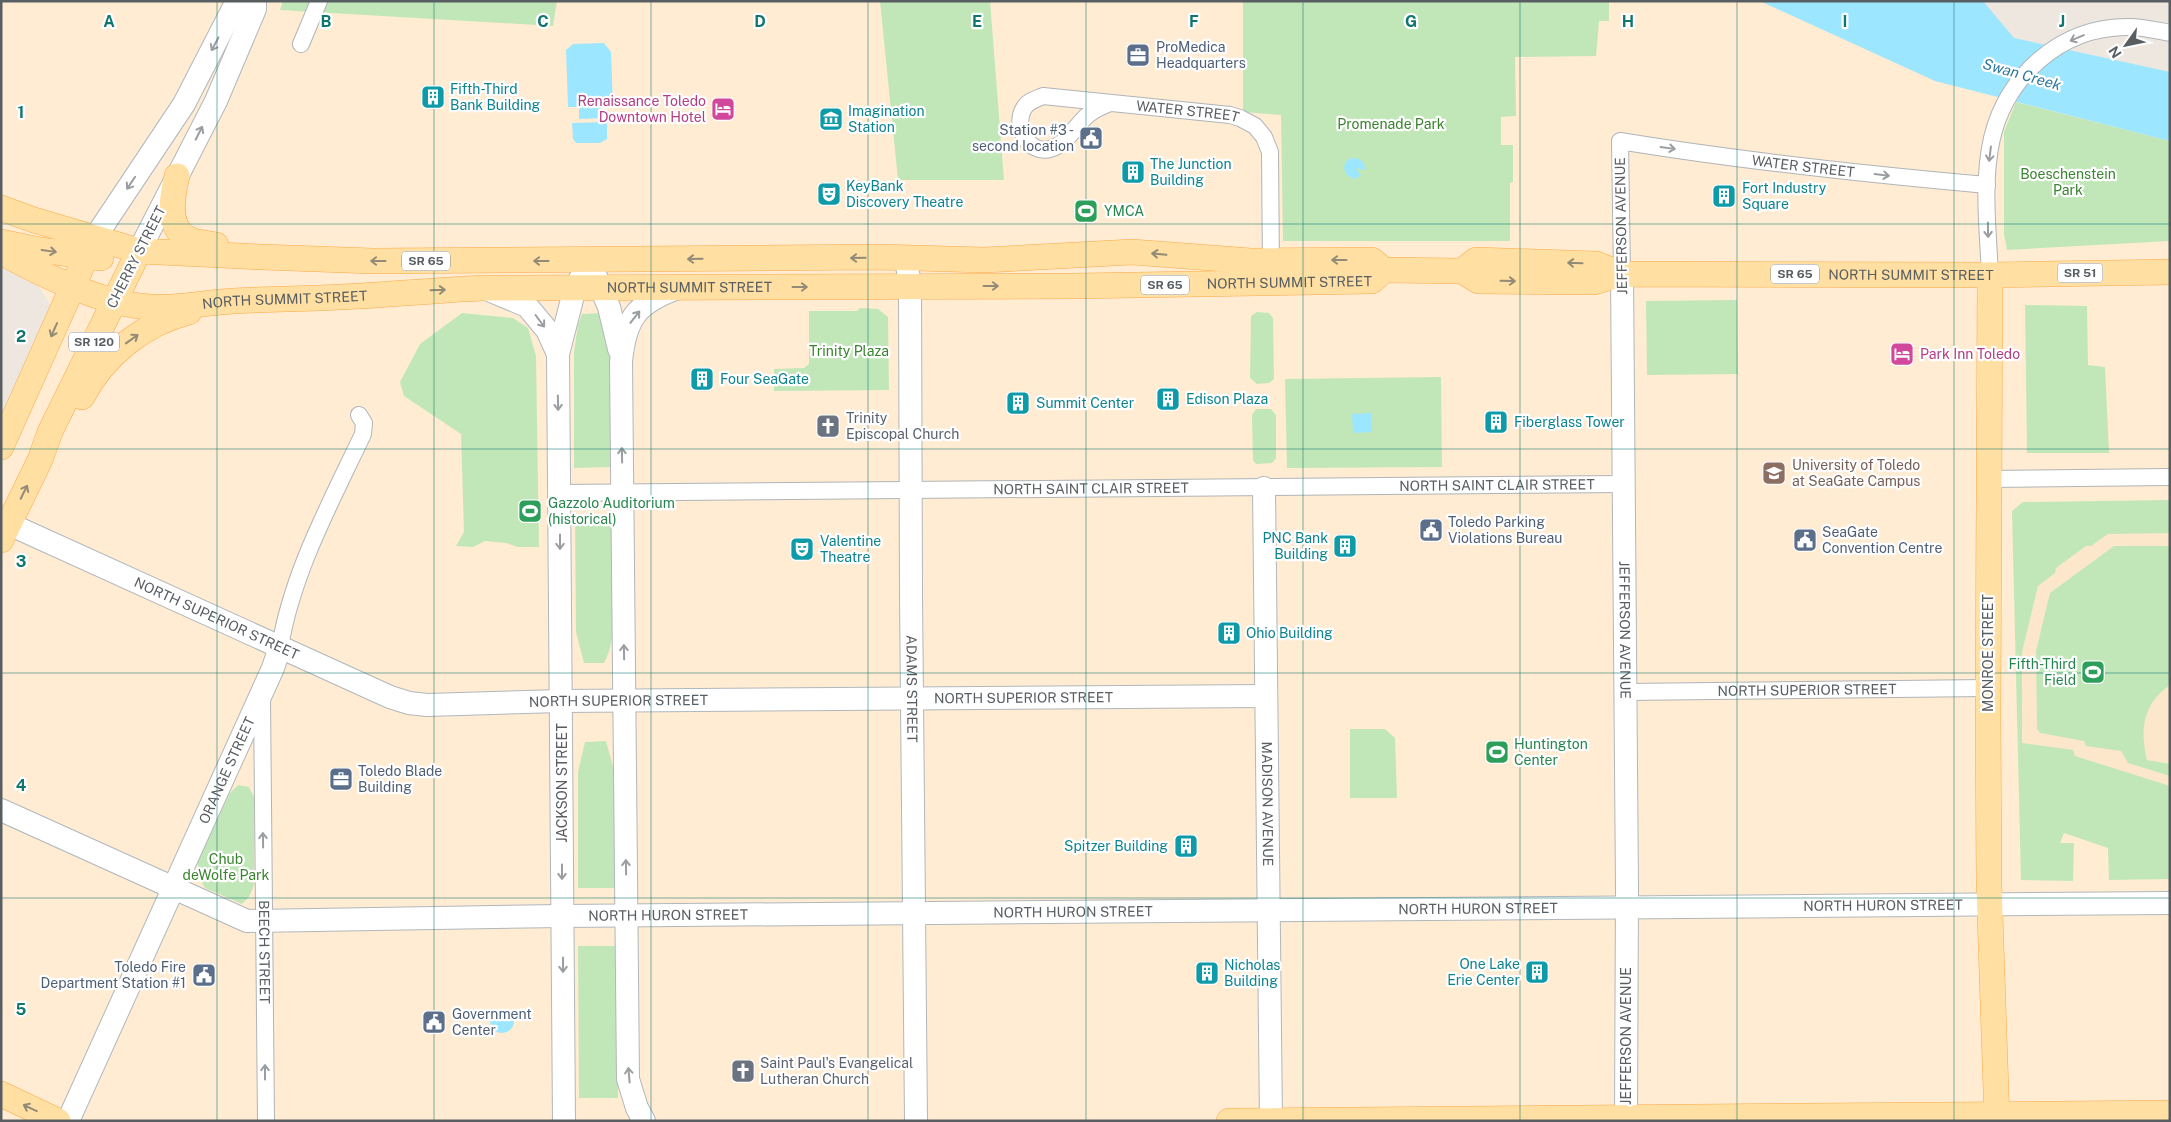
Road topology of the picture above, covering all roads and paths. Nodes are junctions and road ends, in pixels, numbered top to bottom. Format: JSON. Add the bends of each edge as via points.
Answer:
{"nodes":[{"id":1,"x":237,"y":1,"type":"edge"},
{"id":2,"x":255,"y":1,"type":"edge"},
{"id":3,"x":320,"y":1,"type":"edge"},
{"id":4,"x":2170,"y":33,"type":"edge"},
{"id":5,"x":301,"y":44,"type":"dead end"},
{"id":6,"x":1110,"y":103,"type":"junction"},
{"id":7,"x":1620,"y":141,"type":"joint"},
{"id":8,"x":177,"y":176,"type":"junction"},
{"id":9,"x":1987,"y":185,"type":"junction"},
{"id":10,"x":1,"y":208,"type":"edge"},
{"id":11,"x":1,"y":242,"type":"edge"},
{"id":12,"x":90,"y":248,"type":"junction"},
{"id":13,"x":1,"y":252,"type":"edge"},
{"id":14,"x":139,"y":252,"type":"junction"},
{"id":15,"x":262,"y":256,"type":"junction"},
{"id":16,"x":1069,"y":256,"type":"junction"},
{"id":17,"x":1188,"y":257,"type":"junction"},
{"id":18,"x":906,"y":258,"type":"junction"},
{"id":19,"x":590,"y":261,"type":"junction"},
{"id":20,"x":1271,"y":271,"type":"junction"},
{"id":21,"x":2170,"y":272,"type":"edge"},
{"id":22,"x":1622,"y":274,"type":"junction"},
{"id":23,"x":1990,"y":275,"type":"junction"},
{"id":24,"x":1189,"y":284,"type":"junction"},
{"id":25,"x":74,"y":286,"type":"junction"},
{"id":26,"x":910,"y":286,"type":"junction"},
{"id":27,"x":1074,"y":286,"type":"junction"},
{"id":28,"x":484,"y":288,"type":"junction"},
{"id":29,"x":574,"y":288,"type":"junction"},
{"id":30,"x":601,"y":288,"type":"junction"},
{"id":31,"x":681,"y":288,"type":"junction"},
{"id":32,"x":114,"y":301,"type":"junction"},
{"id":33,"x":232,"y":301,"type":"junction"},
{"id":34,"x":558,"y":354,"type":"junction"},
{"id":35,"x":621,"y":362,"type":"junction"},
{"id":36,"x":359,"y":415,"type":"dead end"},
{"id":37,"x":1,"y":447,"type":"edge"},
{"id":38,"x":40,"y":460,"type":"junction"},
{"id":39,"x":2170,"y":477,"type":"edge"},
{"id":40,"x":1988,"y":479,"type":"junction"},
{"id":41,"x":1623,"y":484,"type":"junction"},
{"id":42,"x":1264,"y":488,"type":"junction"},
{"id":43,"x":911,"y":491,"type":"junction"},
{"id":44,"x":622,"y":492,"type":"junction"},
{"id":45,"x":559,"y":493,"type":"junction"},
{"id":46,"x":3,"y":526,"type":"edge"},
{"id":47,"x":280,"y":647,"type":"junction"},
{"id":48,"x":1988,"y":688,"type":"junction"},
{"id":49,"x":262,"y":692,"type":"junction"},
{"id":50,"x":1626,"y":692,"type":"junction"},
{"id":51,"x":1266,"y":696,"type":"junction"},
{"id":52,"x":912,"y":698,"type":"junction"},
{"id":53,"x":561,"y":701,"type":"junction"},
{"id":54,"x":624,"y":701,"type":"junction"},
{"id":55,"x":1,"y":810,"type":"edge"},
{"id":56,"x":173,"y":889,"type":"junction"},
{"id":57,"x":2170,"y":903,"type":"edge"},
{"id":58,"x":1990,"y":905,"type":"junction"},
{"id":59,"x":1627,"y":909,"type":"junction"},
{"id":60,"x":1269,"y":912,"type":"junction"},
{"id":61,"x":914,"y":914,"type":"junction"},
{"id":62,"x":563,"y":916,"type":"junction"},
{"id":63,"x":627,"y":916,"type":"junction"},
{"id":64,"x":264,"y":922,"type":"junction"},
{"id":65,"x":1,"y":1094,"type":"edge"},
{"id":66,"x":2170,"y":1113,"type":"edge"},
{"id":67,"x":1997,"y":1118,"type":"edge"},
{"id":68,"x":1625,"y":1119,"type":"edge"},
{"id":69,"x":58,"y":1121,"type":"edge"},
{"id":70,"x":68,"y":1121,"type":"edge"},
{"id":71,"x":266,"y":1121,"type":"edge"},
{"id":72,"x":564,"y":1121,"type":"edge"},
{"id":73,"x":644,"y":1121,"type":"edge"},
{"id":74,"x":916,"y":1121,"type":"edge"},
{"id":75,"x":1229,"y":1121,"type":"edge"},
{"id":76,"x":1271,"y":1121,"type":"edge"}],
"edges":[{"from":1,"to":12,"type":"street","one_way":true,"via":[[184,104]]},
{"from":8,"to":2,"type":"street","name":"CHERRY STREET","one_way":true,"via":[[226,78],[255,9]]},
{"from":3,"to":5,"type":"street"},
{"from":4,"to":9,"type":"street","name":"MONROE STREET","one_way":true,"via":[[2141,27],[2096,30],[2064,43],[2031,67],[2015,86],[1997,124]]},
{"from":6,"to":6,"type":"street","name":"WATER STREET","via":[[1043,96],[1031,100],[1024,107],[1020,116],[1021,129],[1033,148],[1050,149],[1068,138],[1090,113]]},
{"from":6,"to":20,"type":"street","name":"WATER STREET","via":[[1230,115],[1249,122],[1260,132],[1270,152]]},
{"from":7,"to":9,"type":"street","name":"WATER STREET","one_way":true,"via":[[1750,161]]},
{"from":7,"to":22,"type":"street","name":"JEFFERSON AVENUE"},
{"from":8,"to":14,"type":"street","name":"CHERRY STREET"},
{"from":8,"to":15,"type":"main road","via":[[172,208],[183,234],[194,241]]},
{"from":9,"to":23,"type":"street","name":"MONROE STREET","one_way":true},
{"from":10,"to":12,"type":"main road","name":"NORTH SUMMIT STREET","number":"SR 65"},
{"from":11,"to":12,"type":"main road","one_way":true},
{"from":12,"to":14,"type":"main road","name":"NORTH SUMMIT STREET","number":"SR 65"},
{"from":12,"to":25,"type":"main road","number":"SR 120"},
{"from":13,"to":25,"type":"main road","name":"NORTH SUMMIT STREET","number":"SR 65"},
{"from":14,"to":15,"type":"main road","name":"NORTH SUMMIT STREET","number":"SR 65"},
{"from":14,"to":32,"type":"main road","name":"CHERRY STREET","number":"SR 120"},
{"from":19,"to":15,"type":"main road","name":"NORTH SUMMIT STREET","number":"SR 65","one_way":true,"via":[[374,261]]},
{"from":17,"to":16,"type":"main road","name":"NORTH SUMMIT STREET","number":"SR 65","one_way":true,"via":[[1132,252]]},
{"from":16,"to":18,"type":"main road","name":"NORTH SUMMIT STREET","number":"SR 65","via":[[984,260]]},
{"from":16,"to":27,"type":"main road","via":[[1062,272]]},
{"from":17,"to":20,"type":"main road","name":"NORTH SUMMIT STREET","number":"SR 65"},
{"from":17,"to":24,"type":"main road","via":[[1196,272]]},
{"from":18,"to":19,"type":"main road","name":"NORTH SUMMIT STREET","number":"SR 65","one_way":true},
{"from":18,"to":26,"type":"street","name":"ADAMS STREET"},
{"from":19,"to":29,"type":"street","name":"JACKSON STREET"},
{"from":19,"to":30,"type":"street"},
{"from":20,"to":22,"type":"main road","name":"NORTH SUMMIT STREET","number":"SR 65","via":[[1372,281],[1384,270],[1462,271],[1478,281],[1594,282]]},
{"from":20,"to":24,"type":"main road","name":"NORTH SUMMIT STREET","number":"SR 65"},
{"from":21,"to":23,"type":"main road","name":"NORTH SUMMIT STREET","number":"SR 51"},
{"from":22,"to":23,"type":"main road","name":"NORTH SUMMIT STREET","number":"SR 65"},
{"from":22,"to":41,"type":"street","name":"JEFFERSON AVENUE"},
{"from":23,"to":40,"type":"main road","name":"MONROE STREET"},
{"from":24,"to":27,"type":"main road","name":"NORTH SUMMIT STREET","number":"SR 65"},
{"from":25,"to":32,"type":"main road","name":"NORTH SUMMIT STREET","number":"SR 65"},
{"from":25,"to":37,"type":"main road","number":"SR 120","one_way":true},
{"from":26,"to":27,"type":"main road","name":"NORTH SUMMIT STREET","number":"SR 65","one_way":true},
{"from":31,"to":26,"type":"main road","name":"NORTH SUMMIT STREET","number":"SR 65","one_way":true},
{"from":26,"to":43,"type":"street","name":"ADAMS STREET"},
{"from":28,"to":29,"type":"main road","name":"NORTH SUMMIT STREET","number":"SR 65"},
{"from":33,"to":28,"type":"main road","name":"NORTH SUMMIT STREET","number":"SR 65","one_way":true,"via":[[341,298]]},
{"from":28,"to":34,"type":"street","name":"JACKSON STREET","one_way":true,"via":[[527,306],[547,330]]},
{"from":29,"to":30,"type":"main road","name":"NORTH SUMMIT STREET","number":"SR 65"},
{"from":29,"to":34,"type":"street","name":"JACKSON STREET"},
{"from":30,"to":31,"type":"main road","name":"NORTH SUMMIT STREET","number":"SR 65"},
{"from":30,"to":35,"type":"street","via":[[612,315]]},
{"from":35,"to":31,"type":"street","one_way":true,"via":[[626,328],[636,315],[658,296]]},
{"from":32,"to":33,"type":"main road","name":"NORTH SUMMIT STREET","number":"SR 65","via":[[163,307]]},
{"from":32,"to":38,"type":"main road","name":"CHERRY STREET","number":"SR 120","via":[[50,432]]},
{"from":38,"to":33,"type":"main road","one_way":true,"via":[[59,439],[88,385],[121,348],[161,322]]},
{"from":34,"to":45,"type":"street","name":"JACKSON STREET","one_way":true},
{"from":44,"to":35,"type":"street","one_way":true},
{"from":36,"to":47,"type":"street","name":"ORANGE STREET","via":[[364,422],[363,434],[300,575]]},
{"from":46,"to":38,"type":"main road","name":"CHERRY STREET","number":"SR 120","one_way":true},
{"from":39,"to":40,"type":"street"},
{"from":40,"to":48,"type":"main road","name":"MONROE STREET"},
{"from":41,"to":42,"type":"street","name":"NORTH SAINT CLAIR STREET"},
{"from":41,"to":50,"type":"street","name":"JEFFERSON AVENUE"},
{"from":42,"to":43,"type":"street","name":"NORTH SAINT CLAIR STREET"},
{"from":42,"to":51,"type":"street","name":"MADISON AVENUE"},
{"from":43,"to":44,"type":"street","name":"NORTH SAINT CLAIR STREET"},
{"from":43,"to":52,"type":"street","name":"ADAMS STREET"},
{"from":44,"to":45,"type":"street","name":"NORTH SAINT CLAIR STREET"},
{"from":54,"to":44,"type":"street","one_way":true},
{"from":45,"to":53,"type":"street","name":"JACKSON STREET","one_way":true},
{"from":46,"to":47,"type":"street","name":"NORTH SUPERIOR STREET"},
{"from":47,"to":49,"type":"street","name":"ORANGE STREET"},
{"from":47,"to":53,"type":"street","name":"NORTH SUPERIOR STREET","via":[[409,703]]},
{"from":48,"to":50,"type":"street","name":"NORTH SUPERIOR STREET"},
{"from":48,"to":58,"type":"main road","name":"MONROE STREET"},
{"from":49,"to":56,"type":"street","name":"ORANGE STREET"},
{"from":64,"to":49,"type":"street","name":"BEECH STREET","one_way":true},
{"from":50,"to":59,"type":"street","name":"JEFFERSON AVENUE"},
{"from":51,"to":52,"type":"street","name":"NORTH SUPERIOR STREET"},
{"from":51,"to":60,"type":"street","name":"MADISON AVENUE"},
{"from":52,"to":54,"type":"street","name":"NORTH SUPERIOR STREET"},
{"from":52,"to":61,"type":"street","name":"ADAMS STREET"},
{"from":53,"to":54,"type":"street","name":"NORTH SUPERIOR STREET"},
{"from":53,"to":62,"type":"street","name":"JACKSON STREET","one_way":true},
{"from":63,"to":54,"type":"street","one_way":true},
{"from":55,"to":56,"type":"street","name":"NORTH HURON STREET"},
{"from":56,"to":64,"type":"street","name":"NORTH HURON STREET","via":[[238,919]]},
{"from":56,"to":70,"type":"street","name":"ORANGE STREET"},
{"from":57,"to":58,"type":"street","name":"NORTH HURON STREET"},
{"from":58,"to":59,"type":"street","name":"NORTH HURON STREET"},
{"from":58,"to":67,"type":"main road","name":"MONROE STREET"},
{"from":59,"to":60,"type":"street","name":"NORTH HURON STREET"},
{"from":59,"to":68,"type":"street","name":"JEFFERSON AVENUE"},
{"from":60,"to":61,"type":"street","name":"NORTH HURON STREET"},
{"from":60,"to":76,"type":"street","name":"MADISON AVENUE"},
{"from":61,"to":63,"type":"street","name":"NORTH HURON STREET"},
{"from":61,"to":74,"type":"street","name":"ADAMS STREET"},
{"from":62,"to":63,"type":"street","name":"NORTH HURON STREET"},
{"from":62,"to":64,"type":"street","name":"NORTH HURON STREET"},
{"from":62,"to":72,"type":"street","name":"JACKSON STREET","one_way":true},
{"from":73,"to":63,"type":"street","one_way":true,"via":[[628,1079]]},
{"from":71,"to":64,"type":"street","name":"BEECH STREET","one_way":true},
{"from":69,"to":65,"type":"main road","one_way":true},
{"from":66,"to":67,"type":"main road"},
{"from":67,"to":68,"type":"main road"},
{"from":68,"to":76,"type":"main road"},
{"from":75,"to":76,"type":"main road"}]}
